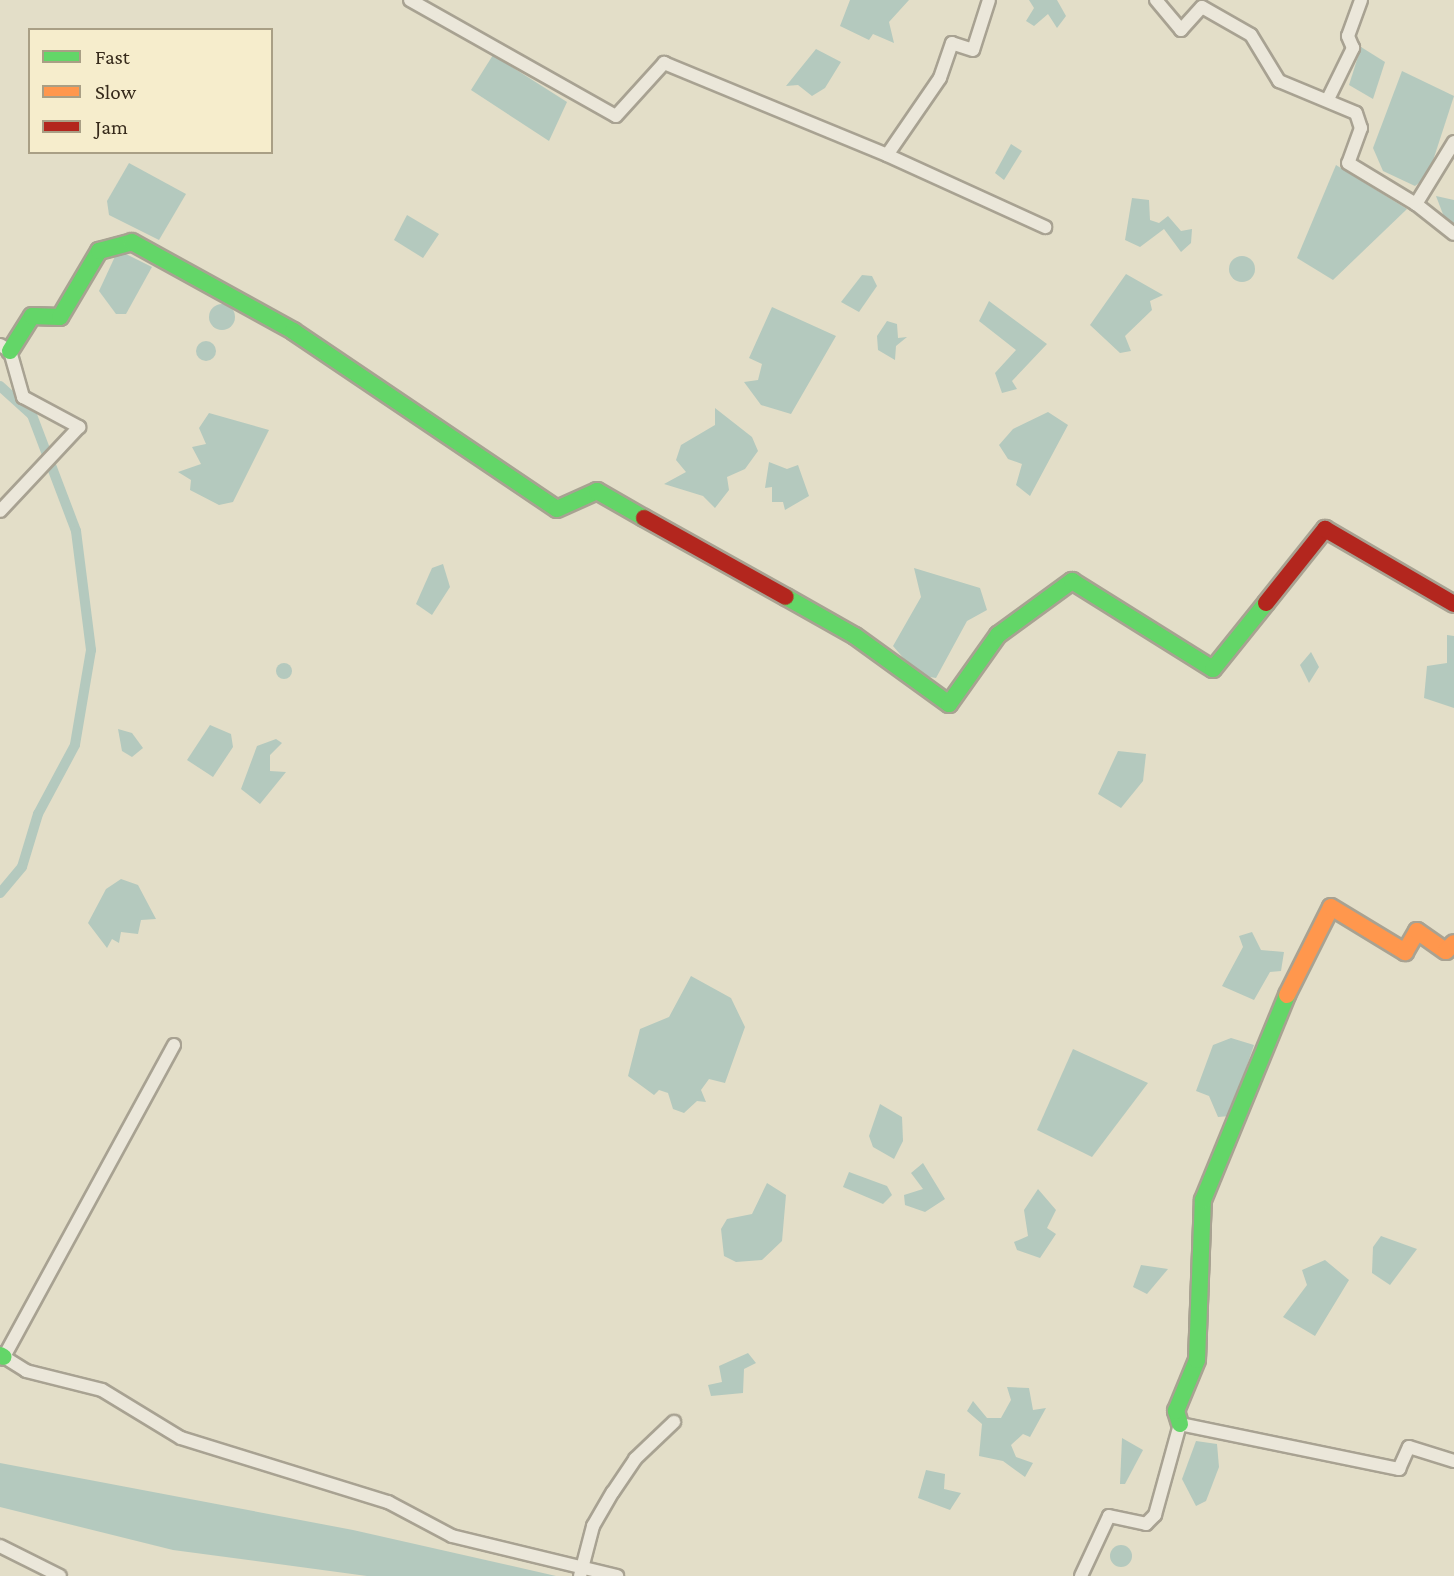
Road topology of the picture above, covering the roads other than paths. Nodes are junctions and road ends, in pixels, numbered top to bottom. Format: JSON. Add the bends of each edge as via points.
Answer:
{"nodes":[{"id":1,"x":410,"y":0,"type":"edge"},
{"id":2,"x":989,"y":0,"type":"edge"},
{"id":3,"x":1156,"y":0,"type":"edge"},
{"id":4,"x":1361,"y":0,"type":"edge"},
{"id":5,"x":1329,"y":97,"type":"junction"},
{"id":6,"x":1454,"y":142,"type":"edge"},
{"id":7,"x":887,"y":155,"type":"junction"},
{"id":8,"x":1416,"y":204,"type":"junction"},
{"id":9,"x":1045,"y":227,"type":"dead end"},
{"id":10,"x":1454,"y":234,"type":"edge"},
{"id":11,"x":5,"y":348,"type":"edge"},
{"id":12,"x":0,"y":511,"type":"edge"},
{"id":13,"x":1454,"y":604,"type":"edge"},
{"id":14,"x":1454,"y":943,"type":"edge"},
{"id":15,"x":174,"y":1045,"type":"dead end"},
{"id":16,"x":2,"y":1356,"type":"edge"},
{"id":17,"x":674,"y":1422,"type":"dead end"},
{"id":18,"x":1181,"y":1424,"type":"junction"},
{"id":19,"x":1454,"y":1461,"type":"edge"},
{"id":20,"x":0,"y":1546,"type":"edge"},
{"id":21,"x":582,"y":1572,"type":"edge"},
{"id":22,"x":60,"y":1576,"type":"edge"},
{"id":23,"x":617,"y":1576,"type":"edge"},
{"id":24,"x":1081,"y":1576,"type":"edge"}],
"edges":[{"from":1,"to":7,"type":"street","via":[[617,116],[664,63]]},
{"from":2,"to":7,"type":"street","via":[[973,50],[952,43],[940,78]]},
{"from":3,"to":5,"type":"street","via":[[1181,30],[1202,7],[1251,35],[1279,81]]},
{"from":4,"to":5,"type":"street","via":[[1348,36],[1353,47]]},
{"from":5,"to":8,"type":"street","via":[[1356,113],[1361,128],[1348,163]]},
{"from":6,"to":8,"type":"street"},
{"from":7,"to":9,"type":"street"},
{"from":8,"to":10,"type":"street"},
{"from":11,"to":12,"type":"street","via":[[23,397],[79,427]]},
{"from":11,"to":13,"type":"street","via":[[32,316],[60,317],[99,251],[132,242],[293,331],[558,509],[597,491],[855,636],[948,704],[998,635],[1072,581],[1213,669],[1325,529]]},
{"from":14,"to":18,"type":"street","via":[[1446,951],[1417,931],[1405,953],[1331,907],[1274,1022],[1203,1200],[1196,1360],[1175,1411]]},
{"from":15,"to":16,"type":"street"},
{"from":16,"to":21,"type":"street","via":[[26,1371],[102,1390],[181,1438],[388,1502],[452,1536]]},
{"from":17,"to":21,"type":"street","via":[[635,1459],[613,1492],[593,1526]]},
{"from":18,"to":19,"type":"street","via":[[1399,1469],[1409,1447]]},
{"from":18,"to":24,"type":"street","via":[[1155,1515],[1146,1524],[1109,1516]]},
{"from":20,"to":22,"type":"street"},
{"from":21,"to":23,"type":"street"}]}
